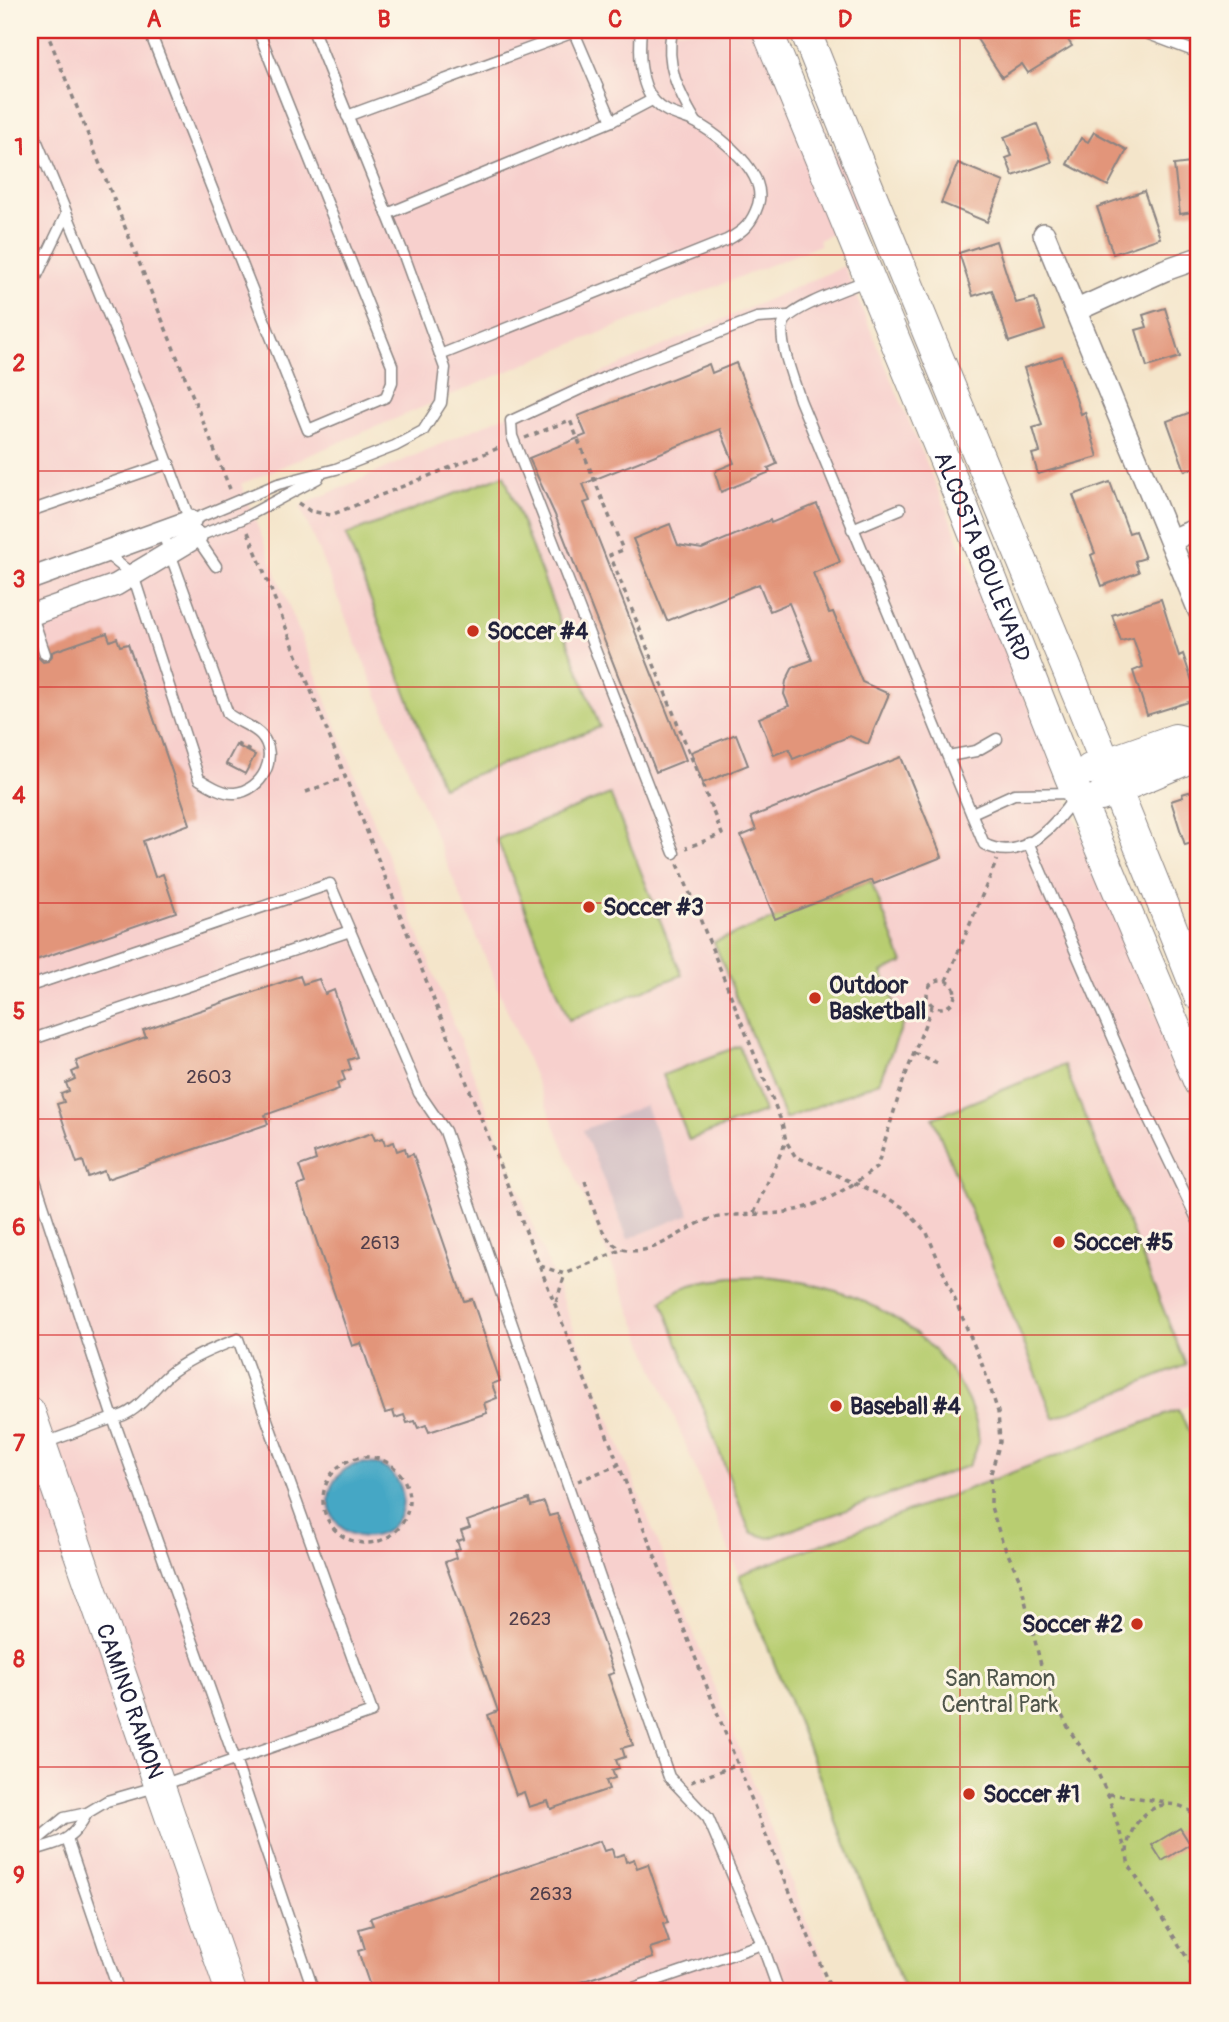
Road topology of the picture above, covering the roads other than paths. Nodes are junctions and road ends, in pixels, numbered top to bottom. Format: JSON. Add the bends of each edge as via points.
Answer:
{"nodes":[{"id":1,"x":149,"y":30,"type":"edge"},
{"id":2,"x":258,"y":30,"type":"edge"},
{"id":3,"x":313,"y":30,"type":"edge"},
{"id":4,"x":641,"y":30,"type":"edge"},
{"id":5,"x":672,"y":30,"type":"edge"},
{"id":6,"x":767,"y":30,"type":"edge"},
{"id":7,"x":805,"y":30,"type":"edge"},
{"id":8,"x":1138,"y":30,"type":"edge"},
{"id":9,"x":573,"y":31,"type":"edge"},
{"id":10,"x":1199,"y":52,"type":"edge"},
{"id":11,"x":652,"y":100,"type":"junction"},
{"id":12,"x":347,"y":116,"type":"junction"},
{"id":13,"x":612,"y":121,"type":"junction"},
{"id":14,"x":696,"y":122,"type":"junction"},
{"id":15,"x":30,"y":125,"type":"edge"},
{"id":16,"x":387,"y":214,"type":"junction"},
{"id":17,"x":66,"y":215,"type":"junction"},
{"id":18,"x":1044,"y":234,"type":"dead end"},
{"id":19,"x":1199,"y":258,"type":"edge"},
{"id":20,"x":870,"y":279,"type":"junction"},
{"id":21,"x":30,"y":290,"type":"edge"},
{"id":22,"x":1077,"y":310,"type":"junction"},
{"id":23,"x":788,"y":316,"type":"junction"},
{"id":24,"x":440,"y":355,"type":"junction"},
{"id":25,"x":169,"y":463,"type":"junction"},
{"id":26,"x":336,"y":469,"type":"junction"},
{"id":27,"x":900,"y":509,"type":"dead end"},
{"id":28,"x":30,"y":511,"type":"edge"},
{"id":29,"x":1199,"y":528,"type":"edge"},
{"id":30,"x":193,"y":529,"type":"junction"},
{"id":31,"x":852,"y":529,"type":"junction"},
{"id":32,"x":162,"y":531,"type":"junction"},
{"id":33,"x":1172,"y":540,"type":"junction"},
{"id":34,"x":104,"y":552,"type":"junction"},
{"id":35,"x":170,"y":553,"type":"junction"},
{"id":36,"x":216,"y":566,"type":"dead end"},
{"id":37,"x":133,"y":575,"type":"junction"},
{"id":38,"x":30,"y":579,"type":"edge"},
{"id":39,"x":1199,"y":611,"type":"edge"},
{"id":40,"x":30,"y":614,"type":"edge"},
{"id":41,"x":45,"y":654,"type":"dead end"},
{"id":42,"x":997,"y":739,"type":"dead end"},
{"id":43,"x":948,"y":756,"type":"junction"},
{"id":44,"x":1112,"y":775,"type":"junction"},
{"id":45,"x":1077,"y":792,"type":"junction"},
{"id":46,"x":972,"y":813,"type":"junction"},
{"id":47,"x":1028,"y":842,"type":"junction"},
{"id":48,"x":674,"y":853,"type":"dead end"},
{"id":49,"x":350,"y":931,"type":"junction"},
{"id":50,"x":30,"y":986,"type":"edge"},
{"id":51,"x":1199,"y":996,"type":"edge"},
{"id":52,"x":30,"y":1041,"type":"edge"},
{"id":53,"x":1199,"y":1083,"type":"edge"},
{"id":54,"x":30,"y":1165,"type":"edge"},
{"id":55,"x":1199,"y":1223,"type":"edge"},
{"id":56,"x":30,"y":1412,"type":"edge"},
{"id":57,"x":113,"y":1418,"type":"junction"},
{"id":58,"x":35,"y":1446,"type":"edge"},
{"id":59,"x":235,"y":1760,"type":"junction"},
{"id":60,"x":159,"y":1786,"type":"junction"},
{"id":61,"x":87,"y":1813,"type":"junction"},
{"id":62,"x":66,"y":1839,"type":"junction"},
{"id":63,"x":30,"y":1849,"type":"edge"},
{"id":64,"x":762,"y":1944,"type":"junction"},
{"id":65,"x":119,"y":1992,"type":"edge"},
{"id":66,"x":231,"y":1992,"type":"edge"},
{"id":67,"x":314,"y":1992,"type":"edge"},
{"id":68,"x":622,"y":1992,"type":"edge"},
{"id":69,"x":779,"y":1992,"type":"edge"}],
"edges":[{"from":1,"to":2,"type":"lane","via":[[308,430],[386,397],[392,365]]},
{"from":3,"to":12,"type":"lane"},
{"from":4,"to":11,"type":"lane","via":[[640,69]]},
{"from":5,"to":14,"type":"lane","via":[[669,63]]},
{"from":6,"to":20,"type":"main road","name":"ALCOSTA BOULEVARD"},
{"from":7,"to":44,"type":"main road","name":"ALCOSTA BOULEVARD"},
{"from":8,"to":10,"type":"lane"},
{"from":9,"to":12,"type":"lane"},
{"from":9,"to":13,"type":"lane"},
{"from":11,"to":13,"type":"lane"},
{"from":11,"to":14,"type":"lane","via":[[667,113]]},
{"from":12,"to":16,"type":"lane"},
{"from":13,"to":16,"type":"lane"},
{"from":14,"to":24,"type":"lane","via":[[754,173],[760,186],[754,218],[743,232]]},
{"from":15,"to":17,"type":"lane"},
{"from":16,"to":24,"type":"lane"},
{"from":17,"to":21,"type":"lane"},
{"from":17,"to":25,"type":"lane"},
{"from":18,"to":22,"type":"street"},
{"from":19,"to":22,"type":"street"},
{"from":20,"to":23,"type":"lane"},
{"from":20,"to":45,"type":"main road","name":"ALCOSTA BOULEVARD"},
{"from":22,"to":33,"type":"street"},
{"from":23,"to":31,"type":"lane","via":[[783,340],[800,400]]},
{"from":23,"to":48,"type":"lane","via":[[757,318],[619,371],[511,421],[512,436]]},
{"from":24,"to":26,"type":"lane","via":[[445,368],[440,403],[424,431],[373,457]]},
{"from":25,"to":28,"type":"lane"},
{"from":25,"to":30,"type":"lane"},
{"from":26,"to":30,"type":"lane","via":[[278,484],[235,502]]},
{"from":26,"to":30,"type":"lane","via":[[242,519]]},
{"from":27,"to":31,"type":"lane"},
{"from":29,"to":33,"type":"street"},
{"from":30,"to":32,"type":"street"},
{"from":30,"to":35,"type":"street"},
{"from":30,"to":36,"type":"lane"},
{"from":31,"to":43,"type":"lane"},
{"from":32,"to":34,"type":"street"},
{"from":32,"to":35,"type":"lane"},
{"from":33,"to":39,"type":"street"},
{"from":34,"to":37,"type":"lane"},
{"from":34,"to":38,"type":"street"},
{"from":35,"to":37,"type":"street"},
{"from":35,"to":37,"type":"lane","via":[[228,714],[261,734],[268,746],[267,768],[261,780],[247,790],[233,794],[199,779]]},
{"from":37,"to":40,"type":"street"},
{"from":40,"to":41,"type":"lane"},
{"from":42,"to":43,"type":"lane","via":[[976,751]]},
{"from":43,"to":46,"type":"lane"},
{"from":44,"to":45,"type":"main road"},
{"from":44,"to":51,"type":"main road","name":"ALCOSTA BOULEVARD"},
{"from":45,"to":46,"type":"lane","via":[[1014,794]]},
{"from":45,"to":47,"type":"lane","via":[[1061,818],[1043,836]]},
{"from":45,"to":53,"type":"main road","name":"ALCOSTA BOULEVARD"},
{"from":46,"to":47,"type":"lane","via":[[984,844],[1011,851]]},
{"from":47,"to":55,"type":"lane"},
{"from":49,"to":50,"type":"lane","via":[[330,884]]},
{"from":49,"to":52,"type":"lane"},
{"from":49,"to":64,"type":"lane","via":[[419,1093],[445,1131],[669,1777],[708,1818]]},
{"from":54,"to":57,"type":"lane"},
{"from":56,"to":58,"type":"main road","name":"CAMINO RAMON"},
{"from":57,"to":58,"type":"lane"},
{"from":57,"to":59,"type":"lane"},
{"from":57,"to":59,"type":"lane","via":[[124,1417],[195,1355],[238,1339],[372,1712]]},
{"from":58,"to":60,"type":"main road","name":"CAMINO RAMON"},
{"from":59,"to":60,"type":"lane"},
{"from":59,"to":67,"type":"lane"},
{"from":60,"to":61,"type":"lane","via":[[107,1801]]},
{"from":60,"to":66,"type":"main road","name":"CAMINO RAMON"},
{"from":61,"to":62,"type":"lane","via":[[76,1833]]},
{"from":61,"to":63,"type":"lane","via":[[64,1818]]},
{"from":62,"to":63,"type":"lane"},
{"from":62,"to":65,"type":"lane"},
{"from":64,"to":68,"type":"lane"},
{"from":64,"to":69,"type":"lane"}]}
